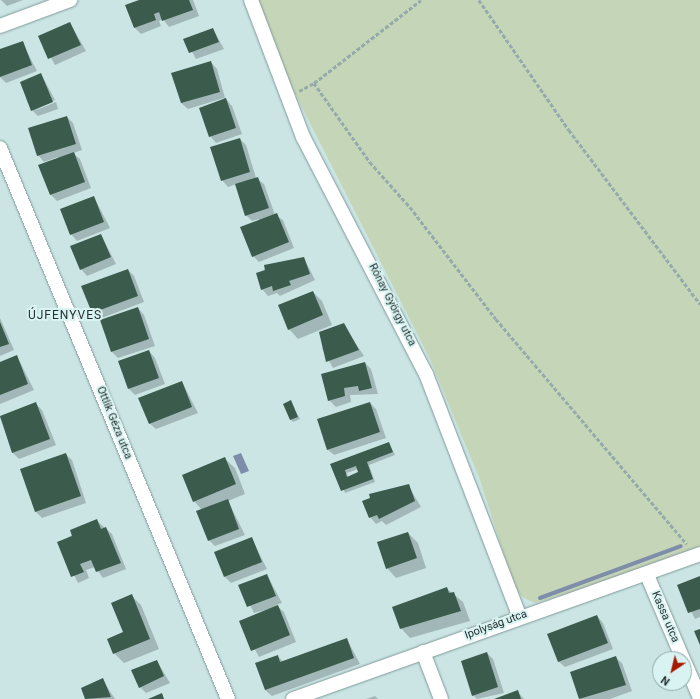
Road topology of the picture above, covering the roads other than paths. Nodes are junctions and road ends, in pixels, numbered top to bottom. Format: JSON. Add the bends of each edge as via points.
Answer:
{"nodes":[{"id":1,"x":70,"y":0,"type":"edge"},
{"id":2,"x":250,"y":0,"type":"edge"},
{"id":3,"x":0,"y":26,"type":"edge"},
{"id":4,"x":0,"y":148,"type":"edge"},
{"id":5,"x":698,"y":554,"type":"edge"},
{"id":6,"x":647,"y":574,"type":"junction"},
{"id":7,"x":520,"y":617,"type":"junction"},
{"id":8,"x":680,"y":651,"type":"edge"},
{"id":9,"x":423,"y":652,"type":"junction"},
{"id":10,"x":692,"y":679,"type":"edge"},
{"id":11,"x":700,"y":698,"type":"edge"},
{"id":12,"x":228,"y":699,"type":"edge"},
{"id":13,"x":293,"y":699,"type":"edge"},
{"id":14,"x":441,"y":699,"type":"edge"}],
"edges":[{"from":1,"to":3,"type":"street"},
{"from":2,"to":7,"type":"street","name":"Rónay György utca","via":[[303,137],[426,374]]},
{"from":4,"to":12,"type":"street","name":"Ottlik Géza utca"},
{"from":5,"to":6,"type":"street","name":"Ipolyság utca"},
{"from":6,"to":7,"type":"street","name":"Ipolyság utca"},
{"from":6,"to":8,"type":"street","name":"Kassa utca"},
{"from":7,"to":9,"type":"street","name":"Ipolyság utca"},
{"from":9,"to":13,"type":"street","name":"Ipolyság utca"},
{"from":9,"to":14,"type":"street"},
{"from":10,"to":11,"type":"street","name":"Kassa utca"}]}
